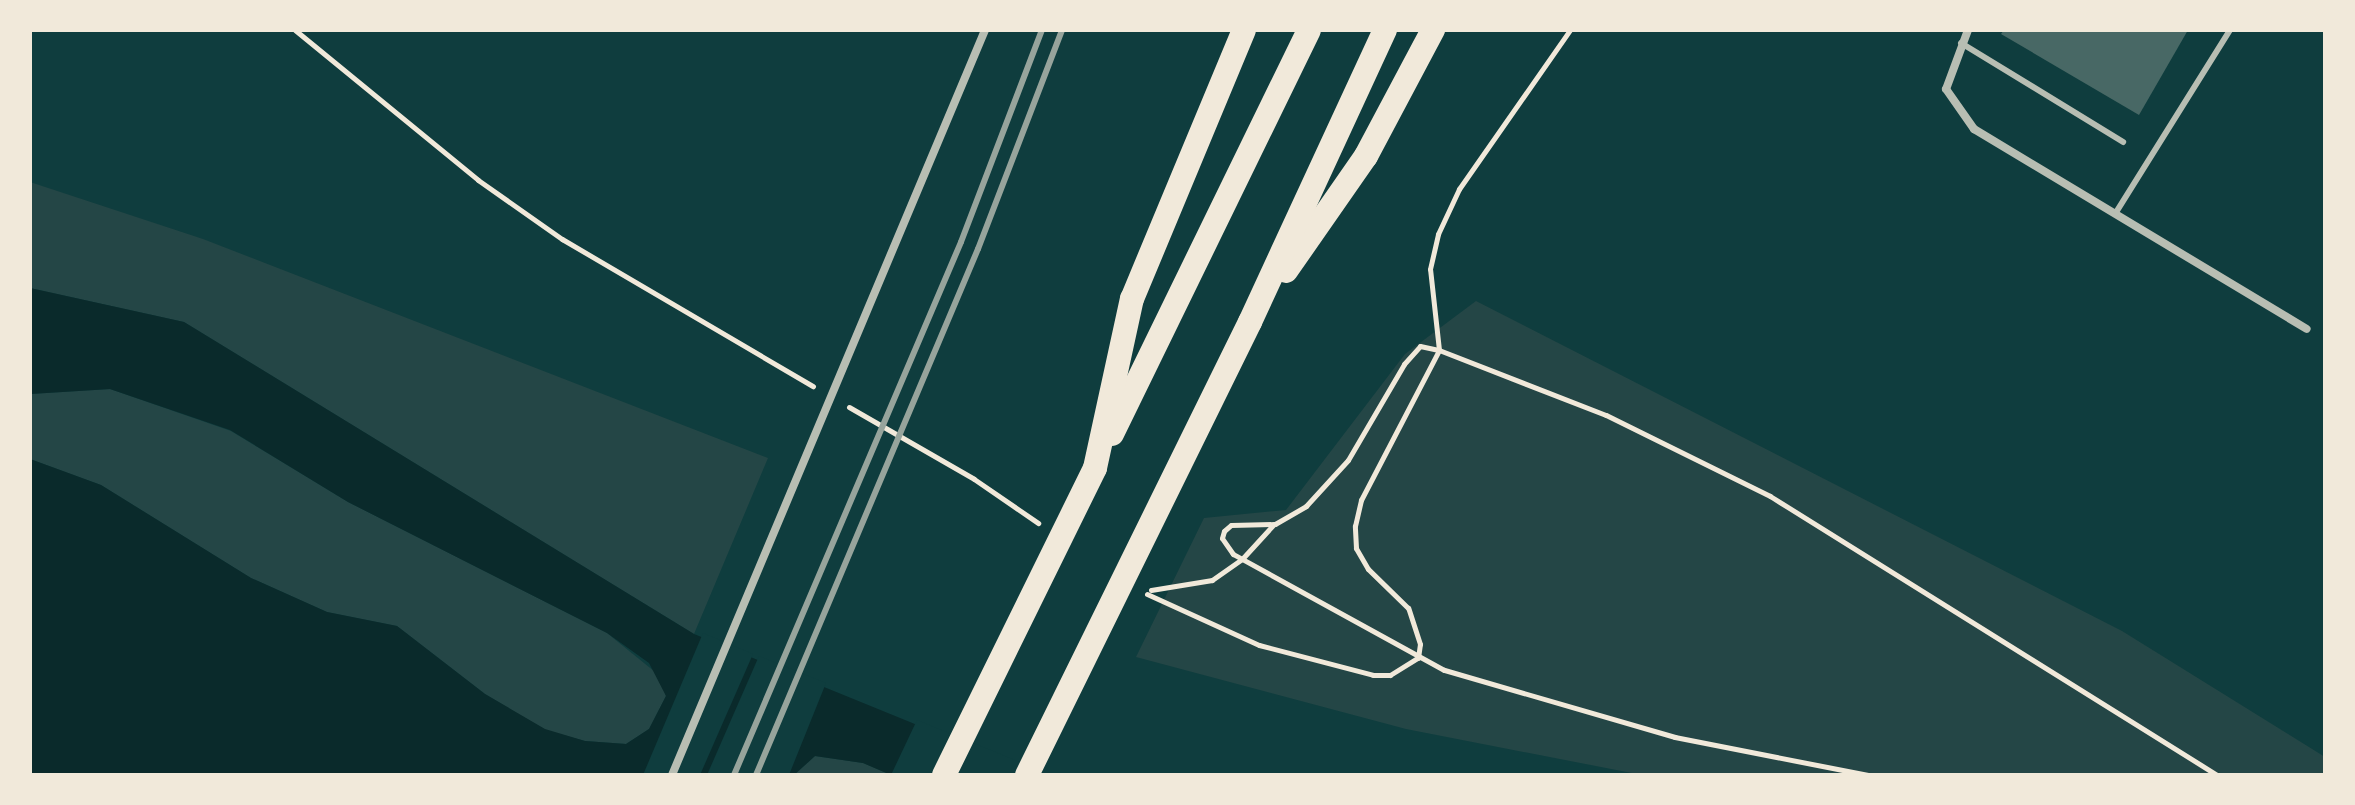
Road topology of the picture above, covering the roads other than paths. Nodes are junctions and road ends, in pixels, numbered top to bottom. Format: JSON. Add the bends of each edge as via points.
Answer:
{"nodes":[{"id":1,"x":1244,"y":30,"type":"edge"},
{"id":2,"x":1309,"y":30,"type":"edge"},
{"id":3,"x":1385,"y":30,"type":"edge"},
{"id":4,"x":1433,"y":30,"type":"edge"},
{"id":5,"x":1968,"y":30,"type":"edge"},
{"id":6,"x":2230,"y":30,"type":"edge"},
{"id":7,"x":984,"y":33,"type":"edge"},
{"id":8,"x":1961,"y":43,"type":"junction"},
{"id":9,"x":2123,"y":142,"type":"dead end"},
{"id":10,"x":2115,"y":214,"type":"junction"},
{"id":11,"x":1250,"y":322,"type":"junction"},
{"id":12,"x":2307,"y":329,"type":"dead end"},
{"id":13,"x":1095,"y":468,"type":"junction"},
{"id":14,"x":672,"y":775,"type":"edge"},
{"id":15,"x":944,"y":775,"type":"edge"},
{"id":16,"x":1027,"y":775,"type":"edge"}],
"edges":[{"from":1,"to":13,"type":"highway","via":[[1132,299]]},
{"from":2,"to":13,"type":"highway"},
{"from":3,"to":11,"type":"highway"},
{"from":4,"to":11,"type":"highway","via":[[1366,156]]},
{"from":5,"to":8,"type":"street"},
{"from":6,"to":10,"type":"lane"},
{"from":7,"to":14,"type":"street"},
{"from":8,"to":9,"type":"lane"},
{"from":8,"to":10,"type":"street","via":[[1946,89],[1974,129]]},
{"from":10,"to":12,"type":"street"},
{"from":11,"to":16,"type":"highway"},
{"from":13,"to":15,"type":"highway"}]}
